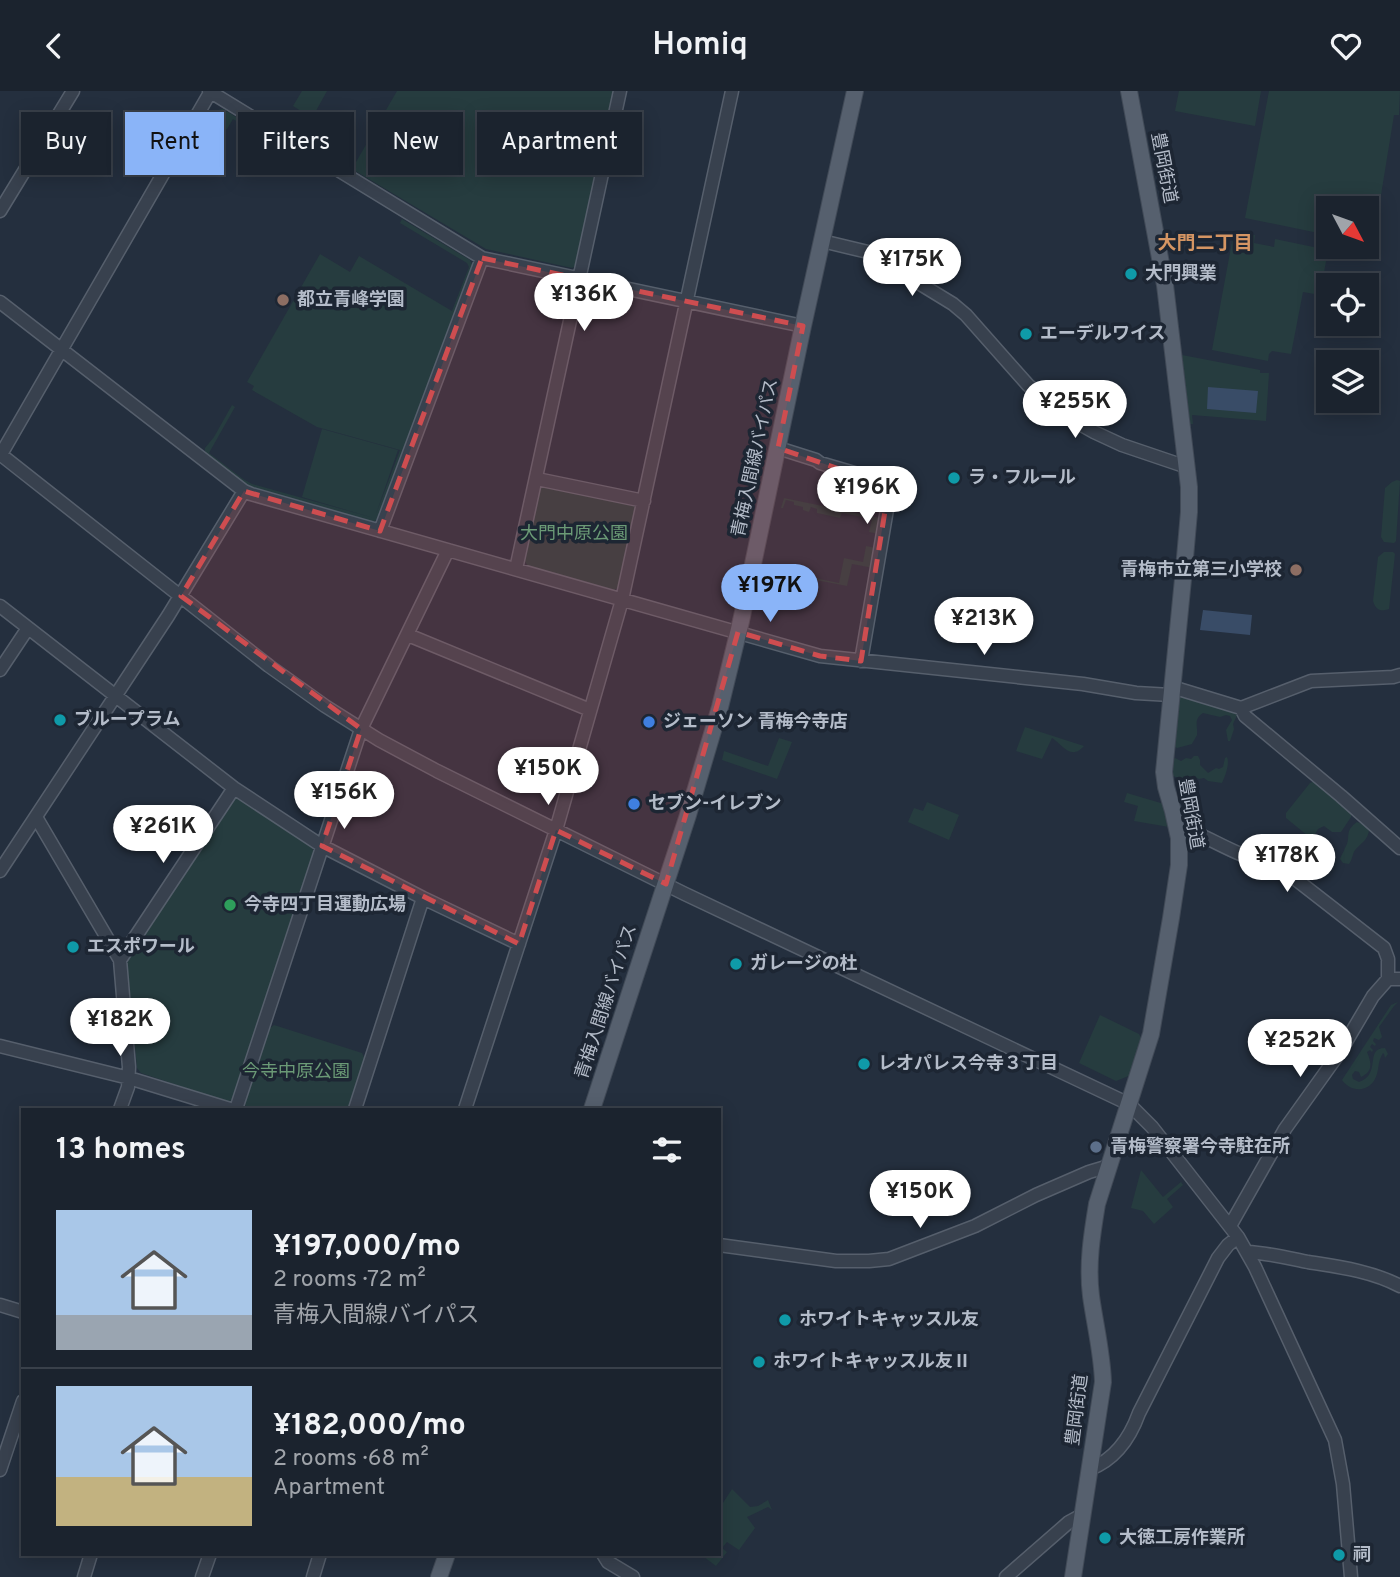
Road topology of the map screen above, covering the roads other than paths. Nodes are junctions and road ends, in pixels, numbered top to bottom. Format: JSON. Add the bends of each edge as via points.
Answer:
{"nodes":[{"id":1,"x":73,"y":91,"type":"edge"},
{"id":2,"x":210,"y":91,"type":"edge"},
{"id":3,"x":620,"y":91,"type":"edge"},
{"id":4,"x":732,"y":91,"type":"edge"},
{"id":5,"x":855,"y":91,"type":"edge"},
{"id":6,"x":1129,"y":91,"type":"edge"},
{"id":7,"x":0,"y":211,"type":"edge"},
{"id":8,"x":822,"y":241,"type":"junction"},
{"id":9,"x":482,"y":258,"type":"junction"},
{"id":10,"x":579,"y":279,"type":"junction"},
{"id":11,"x":686,"y":301,"type":"junction"},
{"id":12,"x":0,"y":302,"type":"edge"},
{"id":13,"x":803,"y":326,"type":"junction"},
{"id":14,"x":62,"y":350,"type":"junction"},
{"id":15,"x":778,"y":448,"type":"junction"},
{"id":16,"x":0,"y":455,"type":"edge"},
{"id":17,"x":1187,"y":467,"type":"junction"},
{"id":18,"x":537,"y":479,"type":"junction"},
{"id":19,"x":244,"y":491,"type":"junction"},
{"id":20,"x":644,"y":501,"type":"junction"},
{"id":21,"x":380,"y":531,"type":"junction"},
{"id":22,"x":448,"y":550,"type":"junction"},
{"id":23,"x":516,"y":569,"type":"junction"},
{"id":24,"x":181,"y":596,"type":"junction"},
{"id":25,"x":622,"y":600,"type":"junction"},
{"id":26,"x":0,"y":605,"type":"edge"},
{"id":27,"x":28,"y":628,"type":"junction"},
{"id":28,"x":738,"y":632,"type":"junction"},
{"id":29,"x":408,"y":635,"type":"junction"},
{"id":30,"x":861,"y":661,"type":"junction"},
{"id":31,"x":0,"y":670,"type":"edge"},
{"id":32,"x":1400,"y":675,"type":"edge"},
{"id":33,"x":1171,"y":691,"type":"junction"},
{"id":34,"x":116,"y":696,"type":"junction"},
{"id":35,"x":1241,"y":708,"type":"junction"},
{"id":36,"x":590,"y":710,"type":"junction"},
{"id":37,"x":360,"y":729,"type":"junction"},
{"id":38,"x":234,"y":788,"type":"junction"},
{"id":39,"x":36,"y":817,"type":"junction"},
{"id":40,"x":1177,"y":826,"type":"junction"},
{"id":41,"x":556,"y":830,"type":"junction"},
{"id":42,"x":322,"y":846,"type":"junction"},
{"id":43,"x":1400,"y":848,"type":"edge"},
{"id":44,"x":0,"y":871,"type":"edge"},
{"id":45,"x":666,"y":884,"type":"junction"},
{"id":46,"x":423,"y":898,"type":"junction"},
{"id":47,"x":519,"y":944,"type":"junction"},
{"id":48,"x":120,"y":960,"type":"junction"},
{"id":49,"x":1394,"y":979,"type":"edge"},
{"id":50,"x":0,"y":1046,"type":"edge"},
{"id":51,"x":129,"y":1078,"type":"junction"},
{"id":52,"x":1129,"y":1104,"type":"junction"},
{"id":53,"x":120,"y":1108,"type":"edge"},
{"id":54,"x":227,"y":1108,"type":"edge"},
{"id":55,"x":236,"y":1108,"type":"edge"},
{"id":56,"x":355,"y":1108,"type":"edge"},
{"id":57,"x":465,"y":1108,"type":"edge"},
{"id":58,"x":592,"y":1108,"type":"edge"},
{"id":59,"x":1109,"y":1165,"type":"junction"},
{"id":60,"x":1230,"y":1226,"type":"junction"},
{"id":61,"x":1238,"y":1237,"type":"junction"},
{"id":62,"x":721,"y":1245,"type":"edge"},
{"id":63,"x":1247,"y":1252,"type":"junction"},
{"id":64,"x":1400,"y":1286,"type":"edge"},
{"id":65,"x":0,"y":1305,"type":"edge"},
{"id":66,"x":21,"y":1311,"type":"edge"},
{"id":67,"x":21,"y":1407,"type":"edge"},
{"id":68,"x":1090,"y":1469,"type":"junction"},
{"id":69,"x":0,"y":1470,"type":"edge"},
{"id":70,"x":1082,"y":1515,"type":"junction"},
{"id":71,"x":90,"y":1556,"type":"edge"},
{"id":72,"x":209,"y":1556,"type":"edge"},
{"id":73,"x":319,"y":1556,"type":"edge"},
{"id":74,"x":446,"y":1556,"type":"edge"},
{"id":75,"x":604,"y":1556,"type":"edge"},
{"id":76,"x":84,"y":1577,"type":"edge"},
{"id":77,"x":202,"y":1577,"type":"edge"},
{"id":78,"x":313,"y":1577,"type":"edge"},
{"id":79,"x":439,"y":1577,"type":"edge"},
{"id":80,"x":633,"y":1577,"type":"edge"},
{"id":81,"x":1006,"y":1577,"type":"edge"},
{"id":82,"x":1073,"y":1577,"type":"edge"},
{"id":83,"x":1351,"y":1577,"type":"edge"}],
"edges":[{"from":1,"to":7,"type":"street"},
{"from":2,"to":9,"type":"street"},
{"from":2,"to":14,"type":"street"},
{"from":3,"to":10,"type":"street"},
{"from":4,"to":11,"type":"street"},
{"from":5,"to":8,"type":"main road","name":"青梅入間線バイパス"},
{"from":6,"to":17,"type":"main road","name":"豊岡街道","via":[[1165,285]]},
{"from":8,"to":13,"type":"main road","name":"青梅入間線バイパス"},
{"from":8,"to":17,"type":"street","via":[[868,252],[953,304],[1028,385],[1062,414],[1122,445]]},
{"from":9,"to":10,"type":"street"},
{"from":9,"to":21,"type":"street"},
{"from":10,"to":11,"type":"street"},
{"from":10,"to":18,"type":"street"},
{"from":11,"to":13,"type":"street"},
{"from":11,"to":20,"type":"street"},
{"from":12,"to":14,"type":"street"},
{"from":13,"to":15,"type":"main road","name":"青梅入間線バイパス"},
{"from":14,"to":16,"type":"street"},
{"from":14,"to":19,"type":"street"},
{"from":15,"to":28,"type":"main road","name":"青梅入間線バイパス"},
{"from":15,"to":30,"type":"street","via":[[889,486]]},
{"from":16,"to":24,"type":"street"},
{"from":17,"to":33,"type":"main road","name":"豊岡街道","via":[[1189,512]]},
{"from":18,"to":20,"type":"street"},
{"from":18,"to":23,"type":"street"},
{"from":19,"to":21,"type":"street"},
{"from":19,"to":24,"type":"street"},
{"from":20,"to":25,"type":"street"},
{"from":21,"to":22,"type":"street"},
{"from":22,"to":23,"type":"street"},
{"from":22,"to":29,"type":"street"},
{"from":23,"to":25,"type":"street"},
{"from":24,"to":34,"type":"street"},
{"from":24,"to":37,"type":"street"},
{"from":25,"to":28,"type":"street"},
{"from":25,"to":36,"type":"street"},
{"from":26,"to":27,"type":"street"},
{"from":27,"to":31,"type":"street"},
{"from":27,"to":34,"type":"street"},
{"from":28,"to":30,"type":"street","via":[[820,656]]},
{"from":28,"to":45,"type":"main road","name":"青梅入間線バイパス"},
{"from":29,"to":36,"type":"street"},
{"from":29,"to":37,"type":"street"},
{"from":30,"to":33,"type":"street","via":[[1136,693]]},
{"from":32,"to":35,"type":"street","via":[[1311,681]]},
{"from":33,"to":35,"type":"street"},
{"from":33,"to":40,"type":"main road","name":"豊岡街道","via":[[1164,779]]},
{"from":34,"to":38,"type":"street"},
{"from":34,"to":39,"type":"street"},
{"from":35,"to":43,"type":"street"},
{"from":36,"to":41,"type":"street"},
{"from":37,"to":41,"type":"street"},
{"from":37,"to":42,"type":"street"},
{"from":38,"to":42,"type":"street"},
{"from":38,"to":48,"type":"street"},
{"from":39,"to":44,"type":"street"},
{"from":39,"to":48,"type":"street"},
{"from":40,"to":49,"type":"street","via":[[1289,874],[1384,948]]},
{"from":40,"to":52,"type":"main road","name":"豊岡街道","via":[[1179,865],[1166,952],[1150,1034]]},
{"from":41,"to":45,"type":"street"},
{"from":41,"to":47,"type":"street"},
{"from":42,"to":46,"type":"street"},
{"from":42,"to":55,"type":"street"},
{"from":45,"to":52,"type":"street"},
{"from":45,"to":58,"type":"main road","name":"青梅入間線バイパス"},
{"from":46,"to":47,"type":"street"},
{"from":46,"to":56,"type":"street"},
{"from":47,"to":57,"type":"street"},
{"from":48,"to":51,"type":"street"},
{"from":49,"to":60,"type":"street","via":[[1373,996],[1285,1129]]},
{"from":50,"to":51,"type":"street"},
{"from":51,"to":53,"type":"street"},
{"from":51,"to":54,"type":"street"},
{"from":52,"to":59,"type":"main road","name":"豊岡街道"},
{"from":52,"to":60,"type":"street"},
{"from":59,"to":62,"type":"street","via":[[975,1226],[888,1259],[836,1261]]},
{"from":59,"to":68,"type":"main road","name":"豊岡街道","via":[[1097,1204],[1090,1260],[1103,1382]]},
{"from":60,"to":61,"type":"street"},
{"from":61,"to":63,"type":"street"},
{"from":61,"to":68,"type":"street","via":[[1219,1258],[1134,1428],[1110,1458]]},
{"from":63,"to":64,"type":"street","via":[[1353,1269]]},
{"from":63,"to":83,"type":"street","via":[[1335,1440]]},
{"from":65,"to":66,"type":"street"},
{"from":67,"to":69,"type":"street"},
{"from":68,"to":70,"type":"main road","name":"豊岡街道"},
{"from":70,"to":81,"type":"street"},
{"from":70,"to":82,"type":"main road","name":"豊岡街道"},
{"from":71,"to":76,"type":"street"},
{"from":72,"to":77,"type":"street"},
{"from":73,"to":78,"type":"street"},
{"from":74,"to":79,"type":"main road"},
{"from":75,"to":80,"type":"street"}]}
